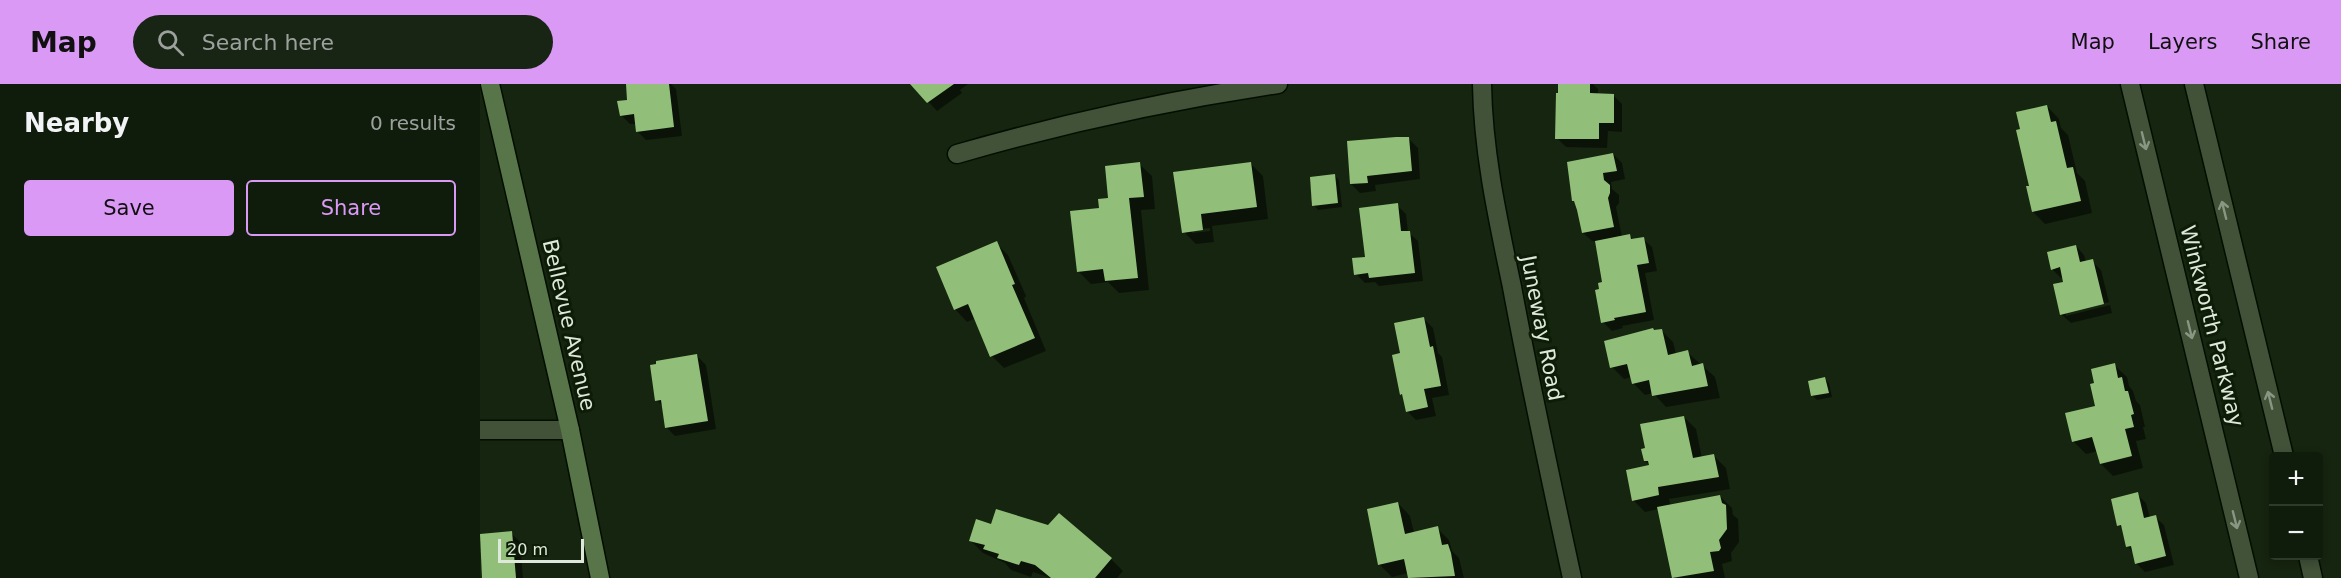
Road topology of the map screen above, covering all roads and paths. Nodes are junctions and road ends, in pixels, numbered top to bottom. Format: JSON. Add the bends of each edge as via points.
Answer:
{"nodes":[{"id":1,"x":490,"y":84,"type":"edge"},
{"id":2,"x":1278,"y":84,"type":"edge"},
{"id":3,"x":1482,"y":84,"type":"edge"},
{"id":4,"x":2130,"y":84,"type":"edge"},
{"id":5,"x":2194,"y":84,"type":"edge"},
{"id":6,"x":957,"y":154,"type":"dead end"},
{"id":7,"x":480,"y":430,"type":"edge"},
{"id":8,"x":570,"y":430,"type":"junction"},
{"id":9,"x":2283,"y":452,"type":"edge"},
{"id":10,"x":2309,"y":560,"type":"edge"},
{"id":11,"x":600,"y":578,"type":"edge"},
{"id":12,"x":1572,"y":578,"type":"edge"},
{"id":13,"x":2249,"y":578,"type":"edge"},
{"id":14,"x":2313,"y":578,"type":"edge"}],
"edges":[{"from":1,"to":8,"type":"street","name":"Bellevue Avenue"},
{"from":2,"to":6,"type":"street","via":[[1030,134]]},
{"from":3,"to":12,"type":"street","name":"Juneway Road","via":[[1488,167]]},
{"from":4,"to":13,"type":"street","name":"Winkworth Parkway","one_way":true},
{"from":9,"to":5,"type":"street","name":"Winkworth Parkway","one_way":true},
{"from":7,"to":8,"type":"street"},
{"from":8,"to":11,"type":"street","name":"Bellevue Avenue"},
{"from":10,"to":14,"type":"street"}]}
